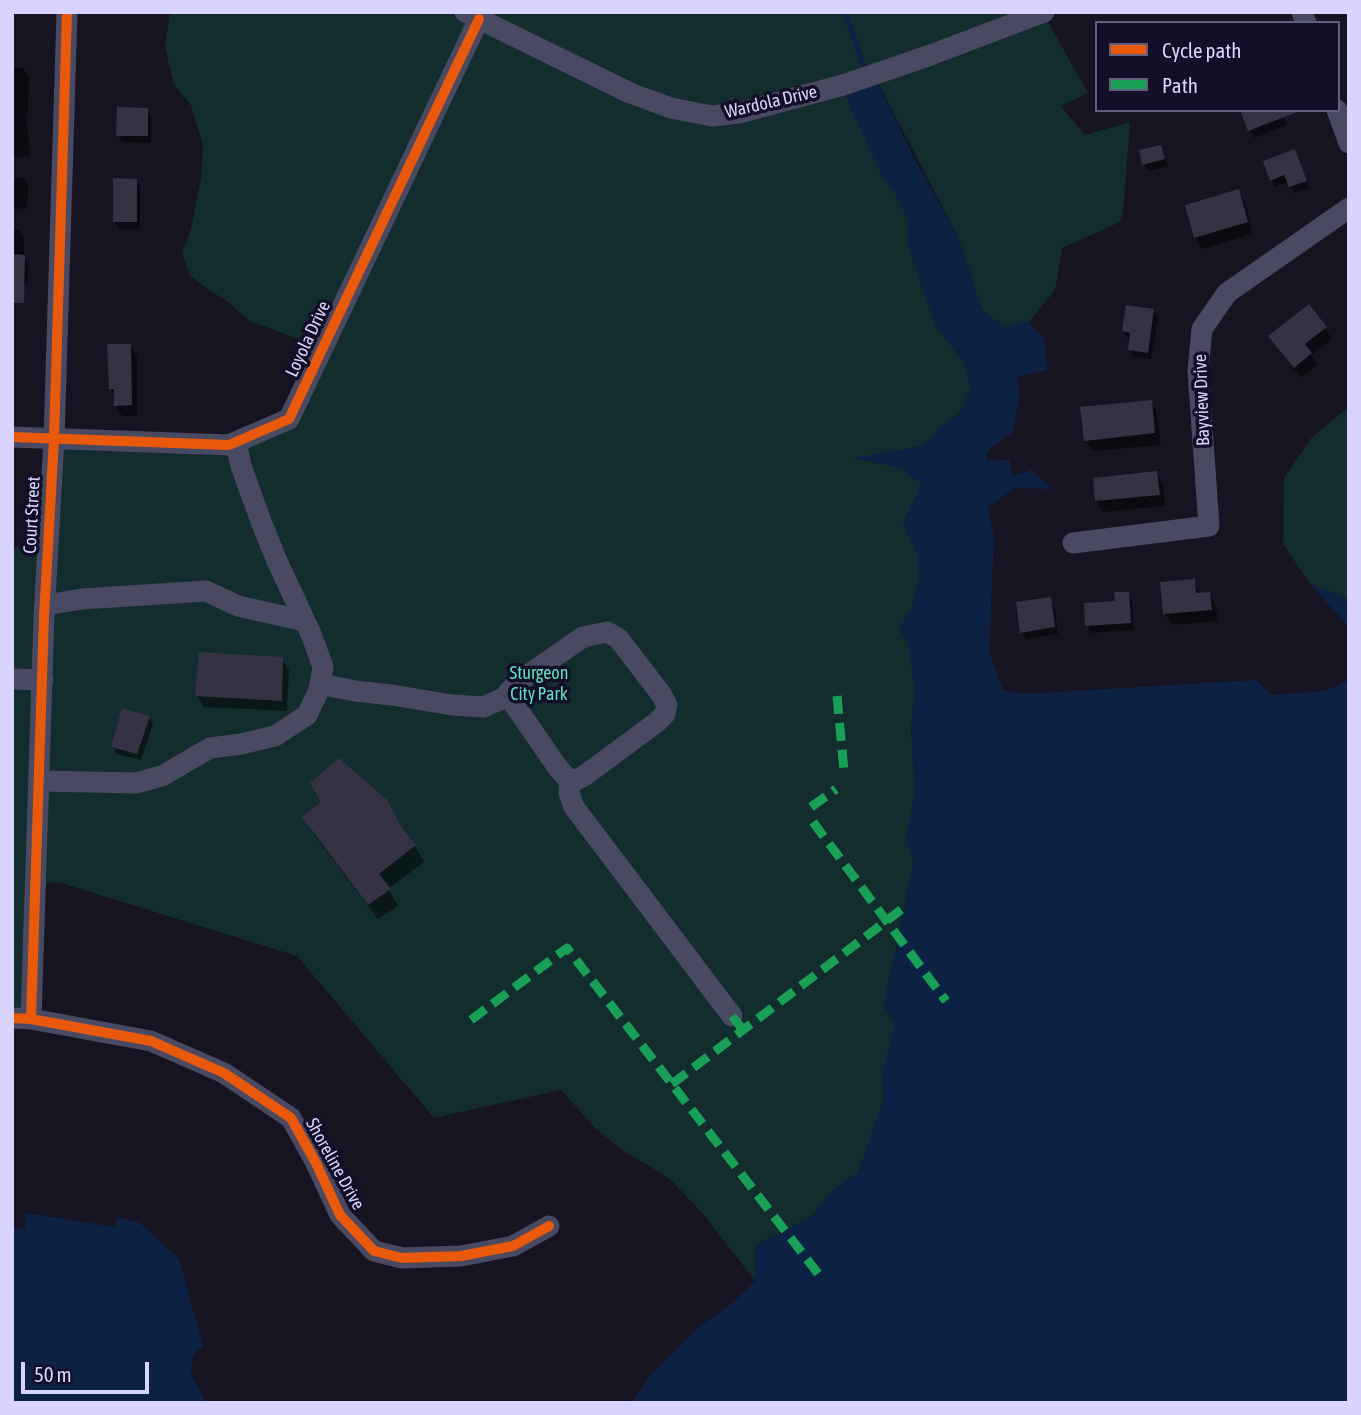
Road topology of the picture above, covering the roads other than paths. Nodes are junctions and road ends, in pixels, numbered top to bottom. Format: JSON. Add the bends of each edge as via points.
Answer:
{"nodes":[{"id":1,"x":67,"y":12,"type":"edge"},
{"id":2,"x":1044,"y":12,"type":"edge"},
{"id":3,"x":472,"y":15,"type":"edge"},
{"id":4,"x":1338,"y":112,"type":"edge"},
{"id":5,"x":1349,"y":143,"type":"edge"},
{"id":6,"x":1349,"y":208,"type":"edge"},
{"id":7,"x":12,"y":436,"type":"edge"},
{"id":8,"x":54,"y":439,"type":"junction"},
{"id":9,"x":236,"y":442,"type":"junction"},
{"id":10,"x":1073,"y":543,"type":"dead end"},
{"id":11,"x":45,"y":605,"type":"junction"},
{"id":12,"x":305,"y":621,"type":"junction"},
{"id":13,"x":12,"y":679,"type":"edge"},
{"id":14,"x":43,"y":680,"type":"junction"},
{"id":15,"x":320,"y":684,"type":"junction"},
{"id":16,"x":508,"y":694,"type":"junction"},
{"id":17,"x":570,"y":779,"type":"junction"},
{"id":18,"x":40,"y":781,"type":"junction"},
{"id":19,"x":732,"y":1017,"type":"dead end"},
{"id":20,"x":22,"y":1018,"type":"edge"},
{"id":21,"x":549,"y":1226,"type":"dead end"}],
"edges":[{"from":1,"to":8,"type":"street","name":"Court Street"},
{"from":2,"to":3,"type":"street","name":"Wardola Drive","via":[[843,85],[712,116],[630,93]]},
{"from":3,"to":9,"type":"street","name":"Loyola Drive","via":[[289,419]]},
{"from":4,"to":5,"type":"street"},
{"from":6,"to":10,"type":"street","name":"Bayview Drive","via":[[1227,293],[1202,328],[1198,371],[1209,526]]},
{"from":7,"to":8,"type":"street","name":"Loyola Drive"},
{"from":8,"to":9,"type":"street","name":"Loyola Drive"},
{"from":8,"to":11,"type":"street","name":"Court Street"},
{"from":9,"to":12,"type":"street","via":[[262,524]]},
{"from":11,"to":12,"type":"street","via":[[206,591],[238,606]]},
{"from":11,"to":14,"type":"street","name":"Court Street"},
{"from":12,"to":15,"type":"street","via":[[323,667]]},
{"from":13,"to":14,"type":"street"},
{"from":14,"to":18,"type":"street","name":"Court Street"},
{"from":15,"to":16,"type":"street","via":[[483,707]]},
{"from":15,"to":18,"type":"street","via":[[307,715],[275,736],[211,748],[162,776],[136,783]]},
{"from":16,"to":17,"type":"street"},
{"from":16,"to":17,"type":"street","via":[[518,682],[583,637],[607,632],[618,638],[661,694],[667,705],[657,722],[584,776]]},
{"from":17,"to":19,"type":"street","via":[[574,807]]},
{"from":18,"to":20,"type":"street","name":"Court Street"},
{"from":20,"to":21,"type":"street","name":"Shoreline Drive","via":[[151,1041],[235,1080],[291,1118],[340,1214],[374,1251],[402,1258],[461,1256],[513,1246]]}]}
